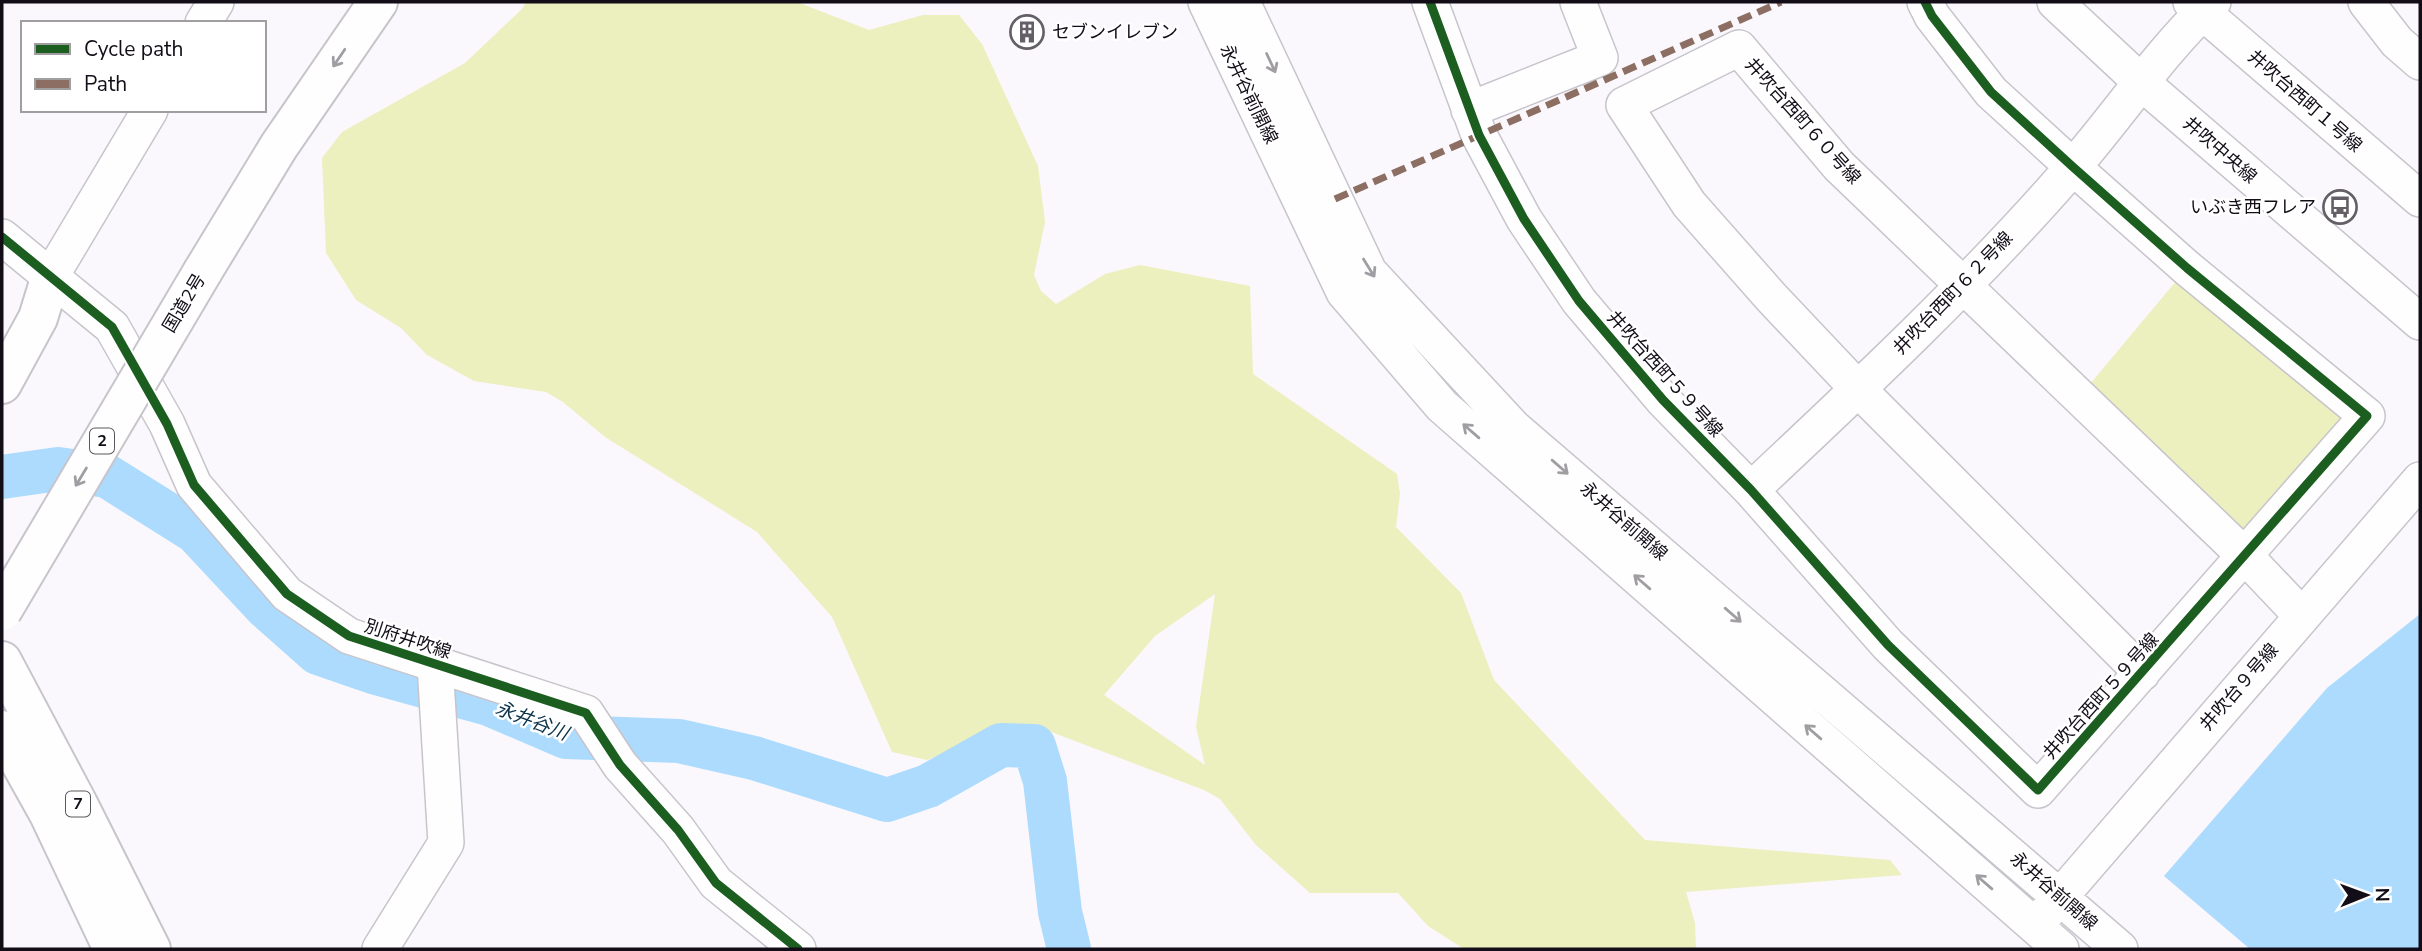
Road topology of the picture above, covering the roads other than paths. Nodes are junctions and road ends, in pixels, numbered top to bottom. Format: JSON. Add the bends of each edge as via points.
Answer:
{"nodes":[{"id":1,"x":216,"y":2,"type":"edge"},
{"id":2,"x":377,"y":2,"type":"edge"},
{"id":3,"x":1206,"y":2,"type":"edge"},
{"id":4,"x":1242,"y":2,"type":"edge"},
{"id":5,"x":1430,"y":2,"type":"edge"},
{"id":6,"x":1578,"y":2,"type":"edge"},
{"id":7,"x":1925,"y":2,"type":"edge"},
{"id":8,"x":2055,"y":2,"type":"edge"},
{"id":9,"x":2366,"y":2,"type":"edge"},
{"id":10,"x":2202,"y":5,"type":"edge"},
{"id":11,"x":204,"y":21,"type":"edge"},
{"id":12,"x":2420,"y":62,"type":"edge"},
{"id":13,"x":2141,"y":82,"type":"junction"},
{"id":14,"x":1469,"y":110,"type":"junction"},
{"id":15,"x":149,"y":112,"type":"edge"},
{"id":16,"x":2073,"y":167,"type":"junction"},
{"id":17,"x":2420,"y":199,"type":"edge"},
{"id":18,"x":2,"y":237,"type":"edge"},
{"id":19,"x":51,"y":276,"type":"junction"},
{"id":20,"x":1964,"y":284,"type":"junction"},
{"id":21,"x":2420,"y":322,"type":"edge"},
{"id":22,"x":2,"y":351,"type":"edge"},
{"id":23,"x":2,"y":384,"type":"edge"},
{"id":24,"x":1858,"y":389,"type":"junction"},
{"id":25,"x":2420,"y":480,"type":"edge"},
{"id":26,"x":1751,"y":490,"type":"junction"},
{"id":27,"x":2245,"y":556,"type":"junction"},
{"id":28,"x":2,"y":611,"type":"edge"},
{"id":29,"x":2301,"y":615,"type":"junction"},
{"id":30,"x":2,"y":661,"type":"edge"},
{"id":31,"x":2142,"y":673,"type":"junction"},
{"id":32,"x":2,"y":678,"type":"edge"},
{"id":33,"x":436,"y":680,"type":"junction"},
{"id":34,"x":2,"y":711,"type":"edge"},
{"id":35,"x":2,"y":730,"type":"edge"},
{"id":36,"x":2059,"y":895,"type":"junction"},
{"id":37,"x":2035,"y":927,"type":"junction"},
{"id":38,"x":113,"y":949,"type":"edge"},
{"id":39,"x":125,"y":949,"type":"edge"},
{"id":40,"x":140,"y":949,"type":"edge"},
{"id":41,"x":151,"y":949,"type":"edge"},
{"id":42,"x":380,"y":949,"type":"edge"},
{"id":43,"x":798,"y":949,"type":"edge"},
{"id":44,"x":2061,"y":949,"type":"edge"},
{"id":45,"x":2120,"y":949,"type":"edge"}],
"edges":[{"from":1,"to":11,"type":"street"},
{"from":2,"to":28,"type":"highway","name":"国道2号","number":"2","one_way":true,"bridge":true,"via":[[279,146]]},
{"from":37,"to":3,"type":"street","name":"永井谷前開線","one_way":true,"via":[[1442,406],[1344,292]]},
{"from":4,"to":36,"type":"street","name":"永井谷前開線","one_way":true,"via":[[1370,272],[1514,428]]},
{"from":5,"to":14,"type":"street","name":"井吹台西町５９号線"},
{"from":6,"to":14,"type":"street","via":[[1600,58]]},
{"from":7,"to":16,"type":"street","name":"井吹台西町５９号線","via":[[1991,92]]},
{"from":8,"to":13,"type":"street","name":"井吹中央線"},
{"from":9,"to":12,"type":"street"},
{"from":10,"to":13,"type":"street","name":"井吹台西町６２号線"},
{"from":10,"to":17,"type":"street","name":"井吹台西町１号線"},
{"from":13,"to":16,"type":"street","name":"井吹台西町６２号線"},
{"from":13,"to":21,"type":"street","name":"井吹中央線"},
{"from":14,"to":26,"type":"street","name":"井吹台西町５９号線","via":[[1524,219],[1579,301],[1663,400]]},
{"from":15,"to":19,"type":"street"},
{"from":16,"to":20,"type":"street","name":"井吹台西町６２号線"},
{"from":16,"to":27,"type":"street","name":"井吹台西町５９号線","via":[[2367,416]]},
{"from":18,"to":19,"type":"street","name":"別府井吹線"},
{"from":19,"to":22,"type":"highway","via":[[25,309]]},
{"from":19,"to":23,"type":"highway","via":[[38,318]]},
{"from":19,"to":33,"type":"street","name":"別府井吹線","via":[[113,327],[167,424],[194,485],[287,594],[349,636]]},
{"from":20,"to":24,"type":"street","name":"井吹台西町６２号線"},
{"from":20,"to":24,"type":"street","name":"井吹台西町６０号線","via":[[1839,166],[1738,48],[1624,105],[1689,204]]},
{"from":20,"to":27,"type":"street","name":"井吹台西町６０号線"},
{"from":24,"to":26,"type":"street","name":"井吹台西町６２号線"},
{"from":24,"to":31,"type":"street","name":"井吹台西町６０号線"},
{"from":25,"to":29,"type":"street","name":"井吹台９号線"},
{"from":26,"to":31,"type":"street","name":"井吹台西町５９号線","via":[[1888,645],[2038,790]]},
{"from":27,"to":29,"type":"street","name":"井吹台西町６０号線"},
{"from":27,"to":31,"type":"street","name":"井吹台西町５９号線"},
{"from":29,"to":36,"type":"street","name":"井吹台９号線"},
{"from":30,"to":41,"type":"highway","number":"7"},
{"from":32,"to":40,"type":"highway","via":[[99,860]]},
{"from":33,"to":42,"type":"street","via":[[446,843]]},
{"from":33,"to":43,"type":"street","name":"別府井吹線","via":[[586,713],[620,765],[678,830],[716,883]]},
{"from":34,"to":39,"type":"highway"},
{"from":35,"to":38,"type":"highway","number":"7","via":[[49,814]]},
{"from":36,"to":37,"type":"street","name":"井吹台９号線"},
{"from":36,"to":45,"type":"street","name":"永井谷前開線"},
{"from":37,"to":44,"type":"street","name":"永井谷前開線"}]}
